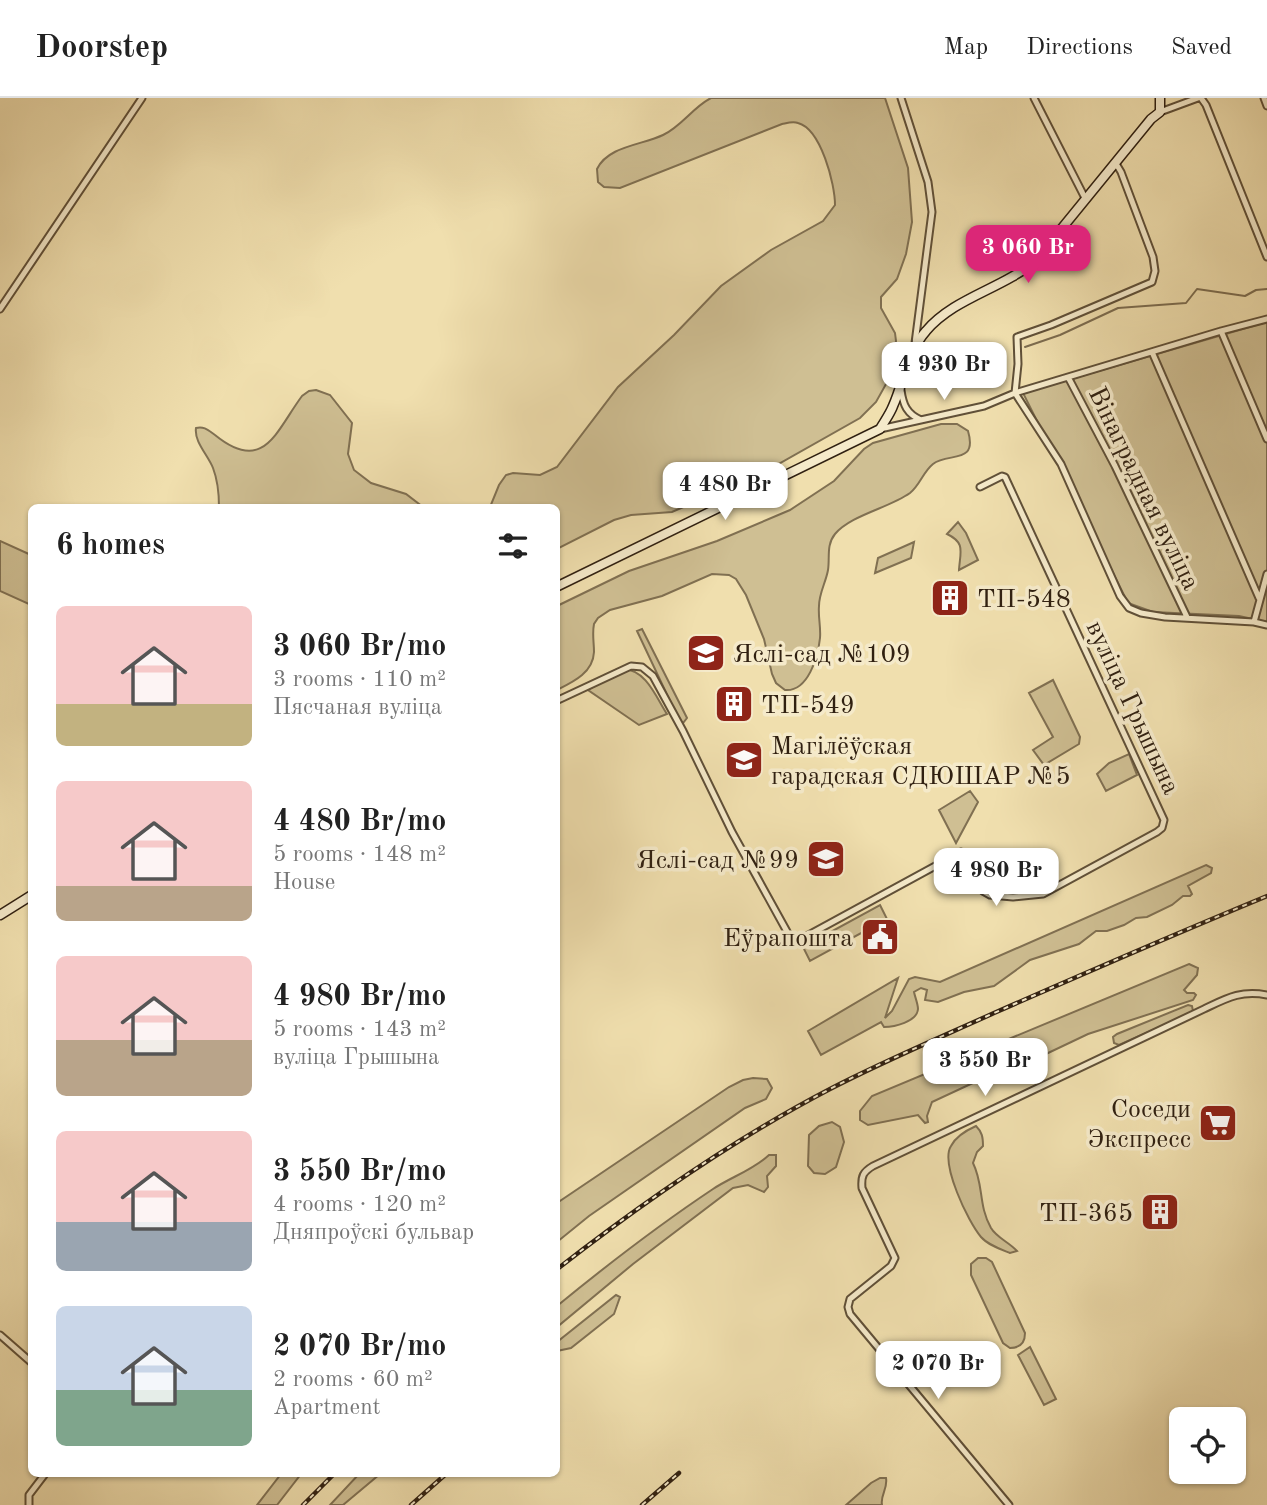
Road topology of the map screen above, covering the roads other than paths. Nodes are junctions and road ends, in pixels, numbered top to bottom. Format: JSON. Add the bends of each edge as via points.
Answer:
{"nodes":[{"id":1,"x":142,"y":98,"type":"edge"},
{"id":2,"x":901,"y":98,"type":"edge"},
{"id":3,"x":1034,"y":98,"type":"edge"},
{"id":4,"x":1160,"y":98,"type":"edge"},
{"id":5,"x":1200,"y":98,"type":"edge"},
{"id":6,"x":1264,"y":98,"type":"edge"},
{"id":7,"x":1267,"y":106,"type":"edge"},
{"id":8,"x":1160,"y":112,"type":"junction"},
{"id":9,"x":1115,"y":162,"type":"junction"},
{"id":10,"x":1085,"y":198,"type":"junction"},
{"id":11,"x":1267,"y":257,"type":"edge"},
{"id":12,"x":0,"y":309,"type":"edge"},
{"id":13,"x":1267,"y":319,"type":"edge"},
{"id":14,"x":1221,"y":331,"type":"junction"},
{"id":15,"x":914,"y":350,"type":"junction"},
{"id":16,"x":1152,"y":352,"type":"junction"},
{"id":17,"x":1068,"y":377,"type":"junction"},
{"id":18,"x":901,"y":386,"type":"junction"},
{"id":19,"x":1015,"y":393,"type":"junction"},
{"id":20,"x":921,"y":420,"type":"junction"},
{"id":21,"x":880,"y":429,"type":"junction"},
{"id":22,"x":1267,"y":439,"type":"edge"},
{"id":23,"x":980,"y":487,"type":"dead end"},
{"id":24,"x":1267,"y":574,"type":"edge"},
{"id":25,"x":560,"y":585,"type":"edge"},
{"id":26,"x":1259,"y":598,"type":"junction"},
{"id":27,"x":1187,"y":617,"type":"junction"},
{"id":28,"x":1254,"y":622,"type":"junction"},
{"id":29,"x":1267,"y":625,"type":"edge"},
{"id":30,"x":560,"y":699,"type":"edge"},
{"id":31,"x":28,"y":898,"type":"edge"},
{"id":32,"x":0,"y":915,"type":"edge"},
{"id":33,"x":1267,"y":995,"type":"edge"},
{"id":34,"x":0,"y":1335,"type":"edge"},
{"id":35,"x":28,"y":1360,"type":"edge"},
{"id":36,"x":43,"y":1477,"type":"edge"},
{"id":37,"x":29,"y":1505,"type":"edge"},
{"id":38,"x":1009,"y":1505,"type":"edge"}],
"edges":[{"from":1,"to":12,"type":"street"},
{"from":2,"to":15,"type":"street","via":[[928,183],[932,212]]},
{"from":3,"to":10,"type":"street"},
{"from":4,"to":8,"type":"street"},
{"from":5,"to":8,"type":"street"},
{"from":5,"to":11,"type":"street"},
{"from":6,"to":7,"type":"street"},
{"from":8,"to":9,"type":"street"},
{"from":9,"to":10,"type":"street"},
{"from":9,"to":19,"type":"street","via":[[1153,257],[1152,282],[1017,337]]},
{"from":10,"to":15,"type":"street","via":[[1026,269],[941,317]]},
{"from":13,"to":14,"type":"street"},
{"from":14,"to":16,"type":"street"},
{"from":14,"to":22,"type":"street"},
{"from":15,"to":18,"type":"street"},
{"from":16,"to":17,"type":"street"},
{"from":16,"to":26,"type":"street"},
{"from":17,"to":19,"type":"street"},
{"from":17,"to":27,"type":"street","name":"Вінаградная вуліца"},
{"from":18,"to":20,"type":"street","via":[[907,412]]},
{"from":18,"to":21,"type":"street"},
{"from":19,"to":20,"type":"street","via":[[985,406]]},
{"from":19,"to":27,"type":"street","via":[[1061,464],[1124,602],[1141,613]]},
{"from":20,"to":21,"type":"street"},
{"from":21,"to":25,"type":"street"},
{"from":23,"to":30,"type":"street","name":"вуліца Грышына","via":[[1005,477],[1164,820],[1157,832],[1043,894],[1013,897],[983,891],[961,852],[803,938],[790,937],[648,670],[631,666]]},
{"from":24,"to":26,"type":"street"},
{"from":26,"to":28,"type":"street"},
{"from":27,"to":28,"type":"street"},
{"from":28,"to":29,"type":"street"},
{"from":31,"to":32,"type":"street"},
{"from":33,"to":38,"type":"street","via":[[1249,992],[1203,1009],[865,1171],[861,1177],[895,1258],[850,1299],[850,1314]]},
{"from":34,"to":35,"type":"street"},
{"from":36,"to":37,"type":"street","via":[[29,1495]]}]}
